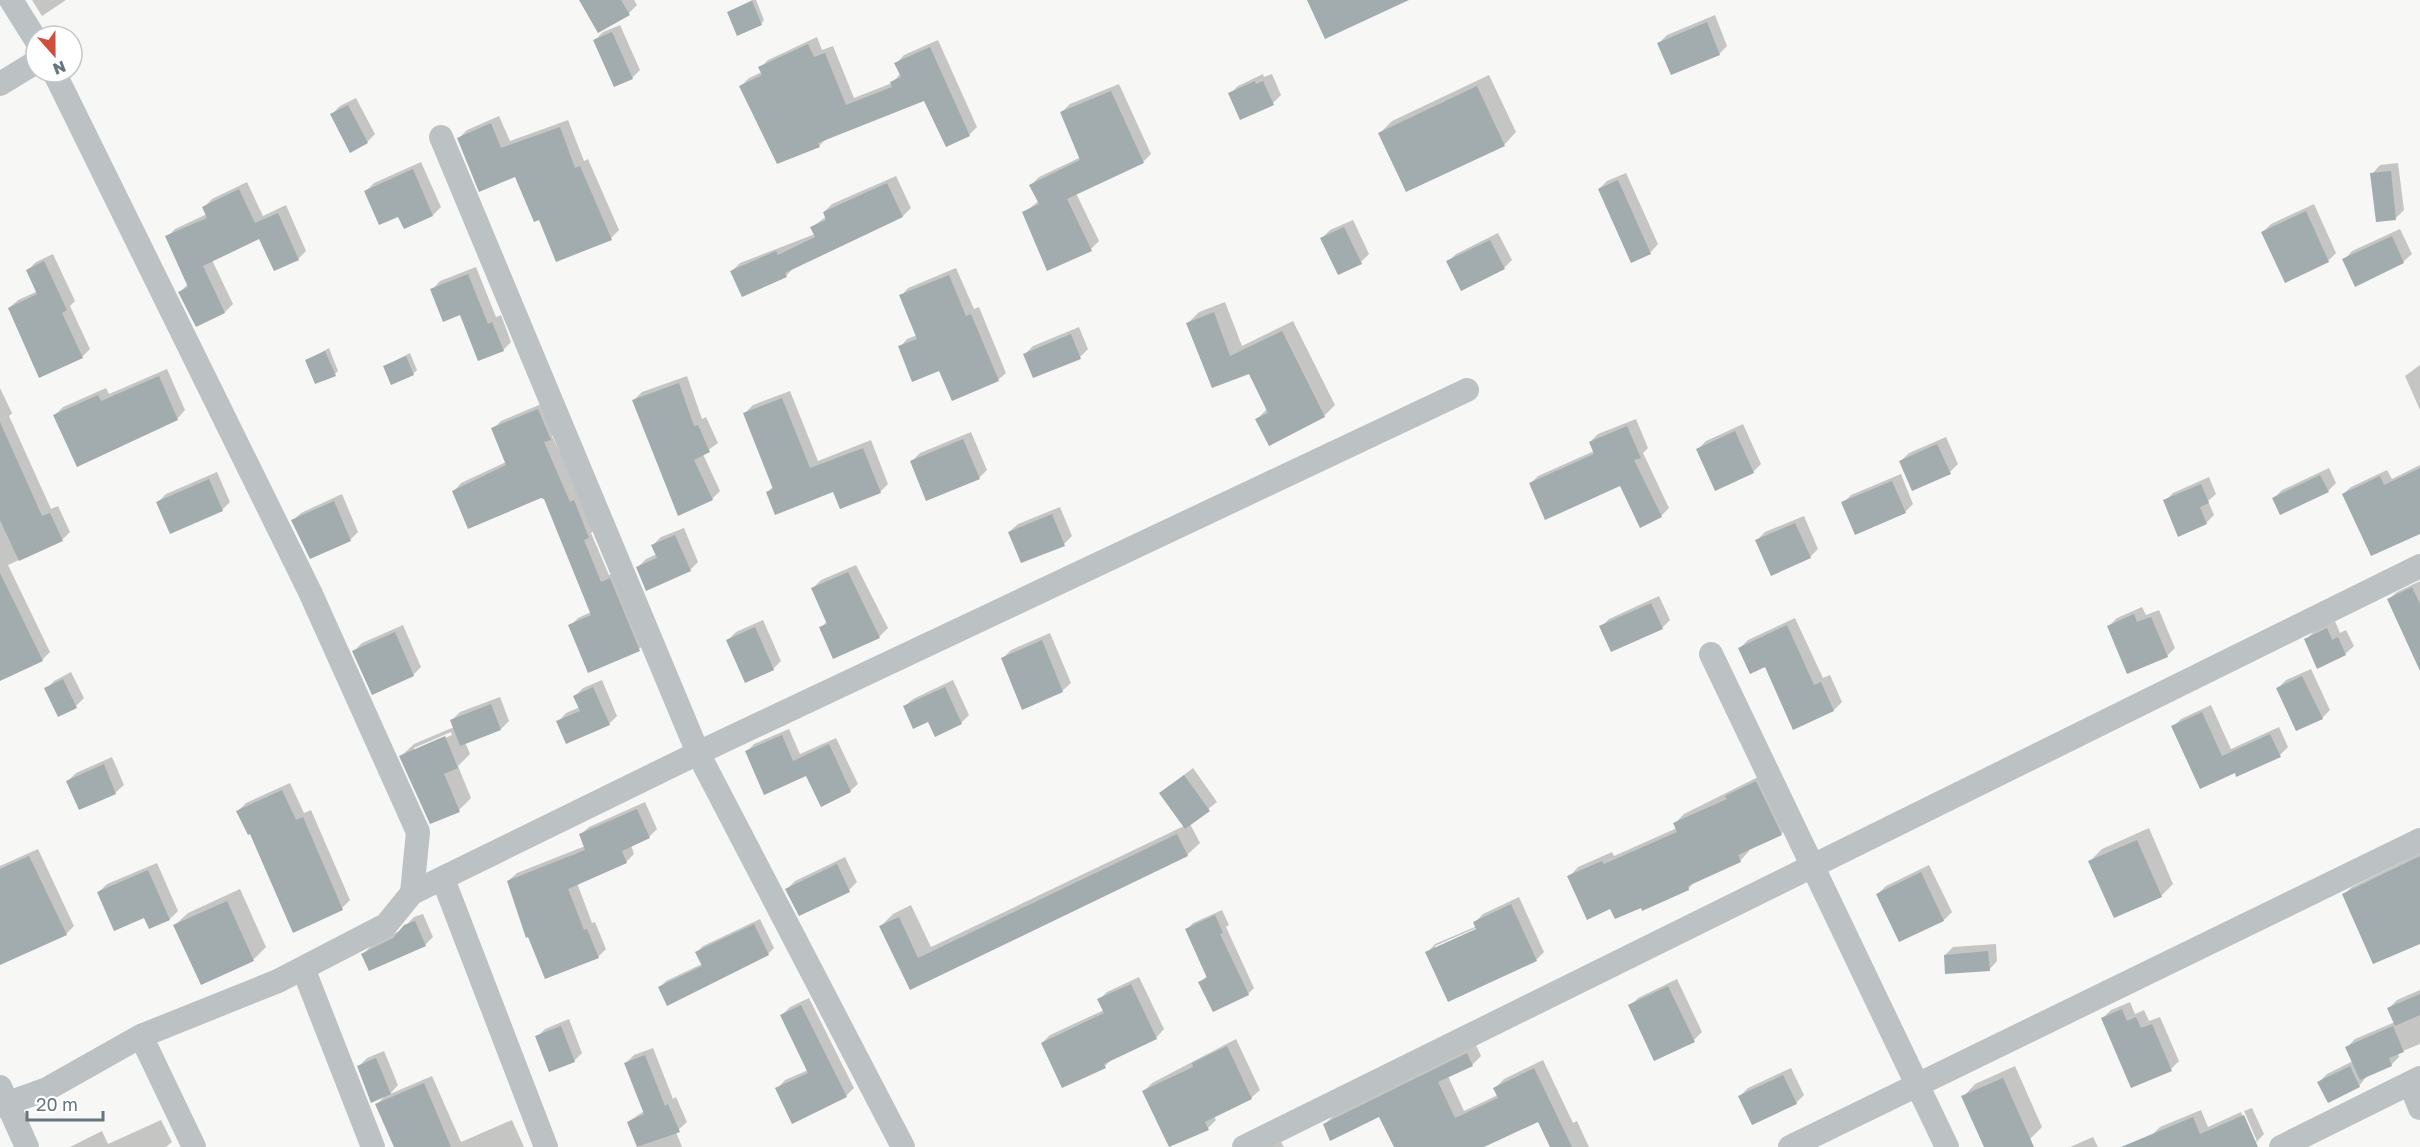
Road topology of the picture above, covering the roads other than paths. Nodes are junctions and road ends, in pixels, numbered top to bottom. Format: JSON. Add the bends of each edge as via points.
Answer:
{"nodes":[{"id":1,"x":11,"y":0,"type":"edge"},
{"id":2,"x":26,"y":24,"type":"edge"},
{"id":3,"x":24,"y":69,"type":"edge"},
{"id":4,"x":0,"y":84,"type":"edge"},
{"id":5,"x":60,"y":84,"type":"edge"},
{"id":6,"x":441,"y":137,"type":"dead end"},
{"id":7,"x":1467,"y":390,"type":"dead end"},
{"id":8,"x":2420,"y":566,"type":"edge"},
{"id":9,"x":1711,"y":654,"type":"dead end"},
{"id":10,"x":698,"y":753,"type":"junction"},
{"id":11,"x":2420,"y":840,"type":"edge"},
{"id":12,"x":1813,"y":865,"type":"junction"},
{"id":13,"x":443,"y":879,"type":"junction"},
{"id":14,"x":412,"y":893,"type":"junction"},
{"id":15,"x":303,"y":968,"type":"junction"},
{"id":16,"x":141,"y":1036,"type":"junction"},
{"id":17,"x":2415,"y":1081,"type":"edge"},
{"id":18,"x":1920,"y":1084,"type":"junction"},
{"id":19,"x":2,"y":1099,"type":"edge"},
{"id":20,"x":2420,"y":1108,"type":"edge"},
{"id":21,"x":27,"y":1147,"type":"edge"},
{"id":22,"x":194,"y":1147,"type":"edge"},
{"id":23,"x":373,"y":1147,"type":"edge"},
{"id":24,"x":546,"y":1147,"type":"edge"},
{"id":25,"x":903,"y":1147,"type":"edge"},
{"id":26,"x":1245,"y":1147,"type":"edge"},
{"id":27,"x":1790,"y":1147,"type":"edge"},
{"id":28,"x":1947,"y":1147,"type":"edge"},
{"id":29,"x":2281,"y":1147,"type":"edge"}],
"edges":[{"from":1,"to":2,"type":"street"},
{"from":3,"to":4,"type":"street"},
{"from":5,"to":14,"type":"street","via":[[310,592],[418,832]]},
{"from":6,"to":10,"type":"street"},
{"from":7,"to":10,"type":"street"},
{"from":8,"to":12,"type":"street"},
{"from":9,"to":12,"type":"street"},
{"from":10,"to":13,"type":"street"},
{"from":10,"to":25,"type":"street"},
{"from":11,"to":18,"type":"street"},
{"from":12,"to":18,"type":"street"},
{"from":12,"to":26,"type":"street"},
{"from":13,"to":14,"type":"street"},
{"from":13,"to":24,"type":"street"},
{"from":14,"to":15,"type":"street","via":[[386,925]]},
{"from":15,"to":16,"type":"street"},
{"from":15,"to":23,"type":"street"},
{"from":16,"to":19,"type":"street","via":[[47,1089]]},
{"from":16,"to":22,"type":"street"},
{"from":17,"to":20,"type":"street"},
{"from":17,"to":29,"type":"street"},
{"from":18,"to":27,"type":"street"},
{"from":18,"to":28,"type":"street"},
{"from":19,"to":21,"type":"street"}]}
